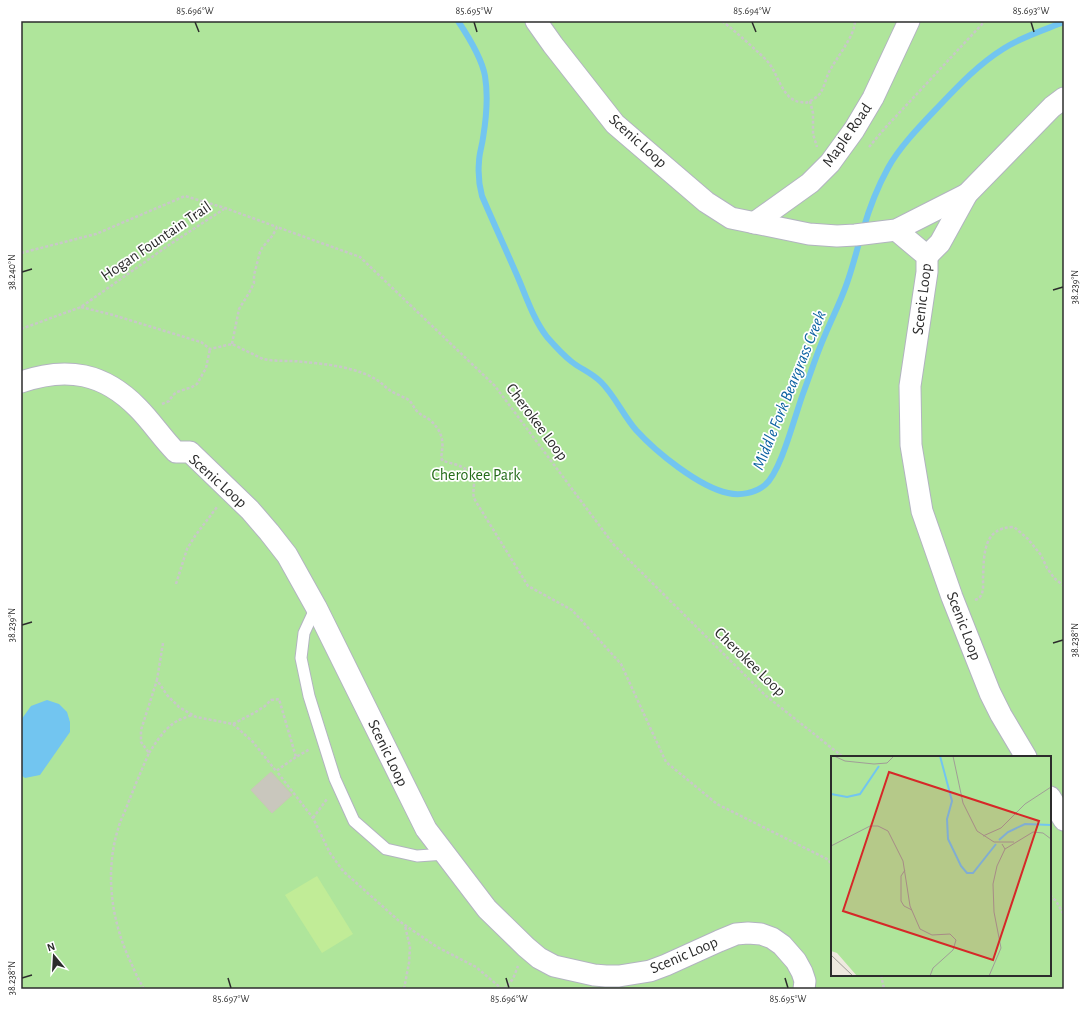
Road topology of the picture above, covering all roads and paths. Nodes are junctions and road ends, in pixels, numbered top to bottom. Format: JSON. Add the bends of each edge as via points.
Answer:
{"nodes":[{"id":1,"x":536,"y":21,"type":"edge"},
{"id":2,"x":722,"y":21,"type":"edge"},
{"id":3,"x":855,"y":21,"type":"edge"},
{"id":4,"x":910,"y":21,"type":"edge"},
{"id":5,"x":985,"y":21,"type":"edge"},
{"id":6,"x":1064,"y":98,"type":"edge"},
{"id":7,"x":810,"y":101,"type":"junction"},
{"id":8,"x":869,"y":148,"type":"dead end"},
{"id":9,"x":830,"y":163,"type":"junction"},
{"id":10,"x":967,"y":194,"type":"junction"},
{"id":11,"x":225,"y":208,"type":"junction"},
{"id":12,"x":754,"y":223,"type":"junction"},
{"id":13,"x":277,"y":227,"type":"junction"},
{"id":14,"x":896,"y":230,"type":"junction"},
{"id":15,"x":21,"y":253,"type":"edge"},
{"id":16,"x":928,"y":256,"type":"junction"},
{"id":17,"x":81,"y":307,"type":"junction"},
{"id":18,"x":21,"y":329,"type":"edge"},
{"id":19,"x":232,"y":344,"type":"junction"},
{"id":20,"x":210,"y":349,"type":"junction"},
{"id":21,"x":21,"y":382,"type":"edge"},
{"id":22,"x":143,"y":413,"type":"junction"},
{"id":23,"x":230,"y":491,"type":"junction"},
{"id":24,"x":176,"y":584,"type":"dead end"},
{"id":25,"x":1064,"y":586,"type":"edge"},
{"id":26,"x":316,"y":607,"type":"junction"},
{"id":27,"x":956,"y":607,"type":"junction"},
{"id":28,"x":163,"y":643,"type":"dead end"},
{"id":29,"x":157,"y":680,"type":"junction"},
{"id":30,"x":192,"y":715,"type":"junction"},
{"id":31,"x":233,"y":724,"type":"junction"},
{"id":32,"x":324,"y":743,"type":"junction"},
{"id":33,"x":149,"y":753,"type":"junction"},
{"id":34,"x":842,"y":756,"type":"edge"},
{"id":35,"x":1025,"y":756,"type":"edge"},
{"id":36,"x":296,"y":757,"type":"junction"},
{"id":37,"x":278,"y":773,"type":"dead end"},
{"id":38,"x":340,"y":789,"type":"junction"},
{"id":39,"x":1051,"y":799,"type":"edge"},
{"id":40,"x":313,"y":818,"type":"junction"},
{"id":41,"x":1064,"y":820,"type":"edge"},
{"id":42,"x":444,"y":854,"type":"junction"},
{"id":43,"x":831,"y":866,"type":"edge"},
{"id":44,"x":1051,"y":897,"type":"edge"},
{"id":45,"x":1064,"y":916,"type":"edge"},
{"id":46,"x":405,"y":926,"type":"junction"},
{"id":47,"x":526,"y":947,"type":"junction"},
{"id":48,"x":881,"y":976,"type":"edge"},
{"id":49,"x":144,"y":989,"type":"edge"},
{"id":50,"x":404,"y":989,"type":"edge"},
{"id":51,"x":503,"y":989,"type":"edge"},
{"id":52,"x":804,"y":989,"type":"edge"},
{"id":53,"x":884,"y":989,"type":"edge"}],
"edges":[{"from":1,"to":12,"type":"street","name":"Scenic Loop","via":[[615,124],[706,202],[731,218]]},
{"from":2,"to":7,"type":"path","via":[[771,66],[790,98],[798,102]]},
{"from":3,"to":7,"type":"path","via":[[852,33],[830,70],[822,91]]},
{"from":4,"to":9,"type":"street","name":"Maple Road","via":[[873,98]]},
{"from":5,"to":8,"type":"path"},
{"from":6,"to":10,"type":"street","via":[[1052,107]]},
{"from":7,"to":9,"type":"path","via":[[815,143]]},
{"from":9,"to":12,"type":"street","name":"Maple Road","via":[[810,183]]},
{"from":10,"to":14,"type":"street"},
{"from":10,"to":16,"type":"street","via":[[940,243]]},
{"from":11,"to":13,"type":"path","name":"Cherokee Loop"},
{"from":11,"to":15,"type":"path","name":"Hogan Fountain Trail","via":[[185,196],[96,234]]},
{"from":11,"to":17,"type":"path","name":"Hogan Fountain Trail"},
{"from":12,"to":14,"type":"street","name":"Scenic Loop","via":[[809,234],[837,236]]},
{"from":13,"to":19,"type":"path","via":[[260,252],[254,283],[239,309]]},
{"from":13,"to":34,"type":"path","name":"Cherokee Loop","via":[[360,257],[495,386],[614,545],[765,695]]},
{"from":14,"to":16,"type":"street","name":"Scenic Loop"},
{"from":16,"to":27,"type":"street","name":"Scenic Loop","via":[[910,386],[911,444],[922,511]]},
{"from":17,"to":18,"type":"path","name":"Hogan Fountain Trail"},
{"from":17,"to":20,"type":"path","via":[[201,342]]},
{"from":19,"to":20,"type":"path"},
{"from":19,"to":43,"type":"path","via":[[263,360],[293,360],[362,373],[378,380],[392,392],[409,401],[438,428],[443,444],[443,461],[471,473],[475,500],[528,586],[572,610],[621,664],[666,762],[717,804],[829,860]]},
{"from":20,"to":22,"type":"path","via":[[206,368],[197,384],[177,392],[169,401]]},
{"from":21,"to":22,"type":"street","name":"Scenic Loop","via":[[47,374],[73,373],[89,377],[119,390]]},
{"from":22,"to":23,"type":"street","name":"Scenic Loop","via":[[176,452],[190,452]]},
{"from":23,"to":24,"type":"path","via":[[187,549]]},
{"from":23,"to":26,"type":"street","name":"Scenic Loop","via":[[269,532],[286,555]]},
{"from":25,"to":27,"type":"path","via":[[1054,578],[1028,539],[1014,527],[1005,527],[993,534],[987,543],[983,590],[980,597],[974,602]]},
{"from":26,"to":32,"type":"lane","via":[[304,633],[301,658],[309,696]]},
{"from":26,"to":42,"type":"street","name":"Scenic Loop","via":[[426,829]]},
{"from":27,"to":35,"type":"street","name":"Scenic Loop","via":[[990,694]]},
{"from":28,"to":29,"type":"path"},
{"from":29,"to":30,"type":"path","via":[[167,695]]},
{"from":29,"to":33,"type":"path","via":[[140,730],[141,742]]},
{"from":30,"to":31,"type":"path"},
{"from":30,"to":33,"type":"path","via":[[176,722],[165,731]]},
{"from":31,"to":36,"type":"path","via":[[253,742],[276,771]]},
{"from":31,"to":36,"type":"path","via":[[271,700],[279,699]]},
{"from":32,"to":36,"type":"path"},
{"from":32,"to":38,"type":"lane"},
{"from":33,"to":49,"type":"path","via":[[118,829],[111,873],[116,924],[125,951]]},
{"from":37,"to":40,"type":"path"},
{"from":38,"to":40,"type":"path","via":[[333,792]]},
{"from":38,"to":42,"type":"lane","via":[[354,821],[386,848],[417,856]]},
{"from":39,"to":41,"type":"street"},
{"from":40,"to":46,"type":"path","via":[[330,853],[344,871]]},
{"from":42,"to":47,"type":"street","name":"Scenic Loop","via":[[487,909]]},
{"from":44,"to":45,"type":"path"},
{"from":46,"to":50,"type":"path","via":[[410,948]]},
{"from":46,"to":51,"type":"path","via":[[437,947],[476,967]]},
{"from":47,"to":51,"type":"path","via":[[513,979]]},
{"from":47,"to":52,"type":"street","name":"Scenic Loop","via":[[554,966],[594,975],[619,976],[650,971],[736,934],[761,934],[782,945],[796,961],[805,981]]},
{"from":48,"to":53,"type":"path"}]}
